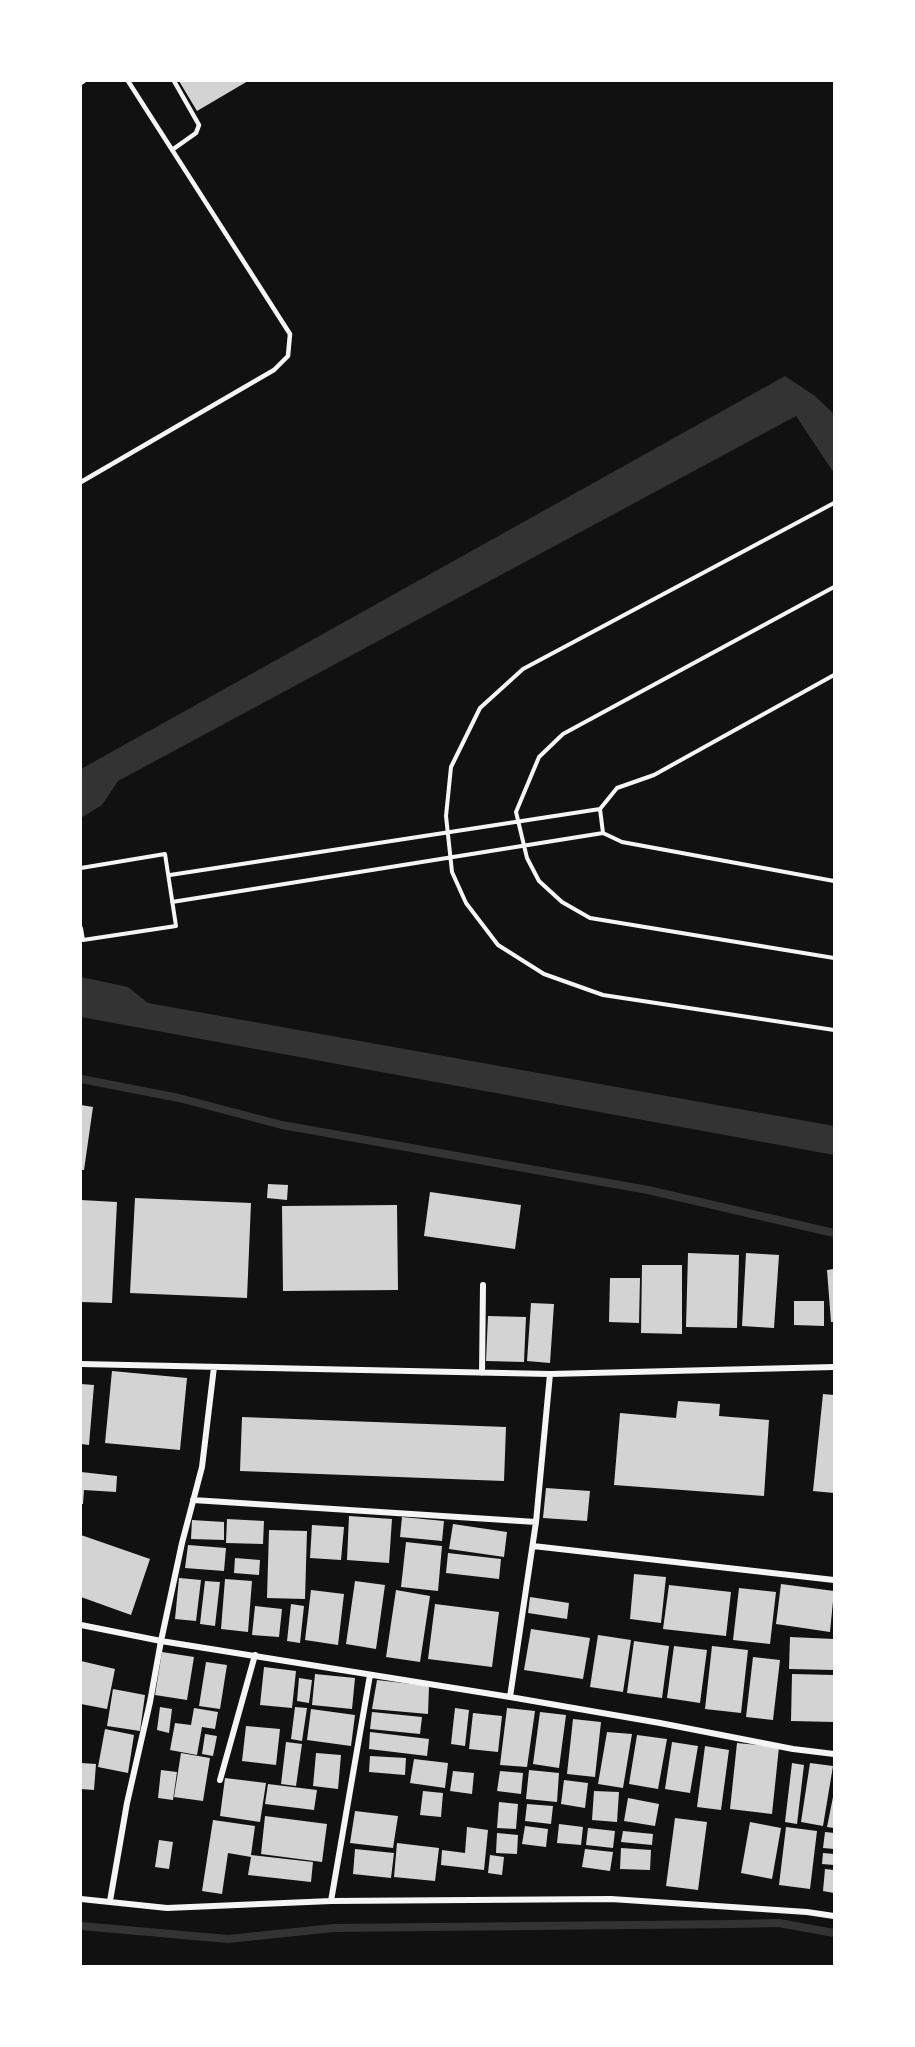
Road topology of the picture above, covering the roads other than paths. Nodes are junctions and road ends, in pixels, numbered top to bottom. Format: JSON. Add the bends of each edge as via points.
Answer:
{"nodes":[{"id":1,"x":128,"y":81,"type":"edge"},
{"id":2,"x":174,"y":81,"type":"edge"},
{"id":3,"x":172,"y":150,"type":"junction"},
{"id":4,"x":81,"y":482,"type":"edge"},
{"id":5,"x":483,"y":1285,"type":"dead end"},
{"id":6,"x":81,"y":1364,"type":"edge"},
{"id":7,"x":214,"y":1367,"type":"junction"},
{"id":8,"x":834,"y":1367,"type":"edge"},
{"id":9,"x":482,"y":1373,"type":"junction"},
{"id":10,"x":550,"y":1374,"type":"junction"},
{"id":11,"x":193,"y":1500,"type":"junction"},
{"id":12,"x":536,"y":1522,"type":"junction"},
{"id":13,"x":533,"y":1546,"type":"junction"},
{"id":14,"x":834,"y":1580,"type":"edge"},
{"id":15,"x":81,"y":1626,"type":"edge"},
{"id":16,"x":161,"y":1641,"type":"junction"},
{"id":17,"x":255,"y":1655,"type":"junction"},
{"id":18,"x":370,"y":1675,"type":"junction"},
{"id":19,"x":510,"y":1697,"type":"junction"},
{"id":20,"x":834,"y":1754,"type":"edge"},
{"id":21,"x":220,"y":1780,"type":"dead end"},
{"id":22,"x":81,"y":1899,"type":"edge"},
{"id":23,"x":110,"y":1901,"type":"junction"},
{"id":24,"x":332,"y":1901,"type":"junction"},
{"id":25,"x":834,"y":1916,"type":"edge"}],
"edges":[{"from":1,"to":3,"type":"lane"},
{"from":2,"to":3,"type":"lane","via":[[199,125],[196,133]]},
{"from":3,"to":4,"type":"lane","via":[[291,334],[288,356],[274,370]]},
{"from":5,"to":9,"type":"street"},
{"from":6,"to":7,"type":"street"},
{"from":7,"to":9,"type":"street"},
{"from":7,"to":11,"type":"street","via":[[202,1467]]},
{"from":8,"to":10,"type":"street"},
{"from":9,"to":10,"type":"street"},
{"from":10,"to":12,"type":"street"},
{"from":11,"to":12,"type":"street"},
{"from":11,"to":16,"type":"street"},
{"from":12,"to":13,"type":"street"},
{"from":13,"to":14,"type":"street"},
{"from":13,"to":19,"type":"street"},
{"from":15,"to":16,"type":"street"},
{"from":16,"to":17,"type":"street"},
{"from":16,"to":23,"type":"street"},
{"from":17,"to":18,"type":"street"},
{"from":17,"to":21,"type":"street"},
{"from":18,"to":19,"type":"street"},
{"from":18,"to":24,"type":"street"},
{"from":19,"to":20,"type":"street"},
{"from":22,"to":23,"type":"street"},
{"from":23,"to":24,"type":"street","via":[[167,1908]]},
{"from":24,"to":25,"type":"street","via":[[611,1899]]}]}
